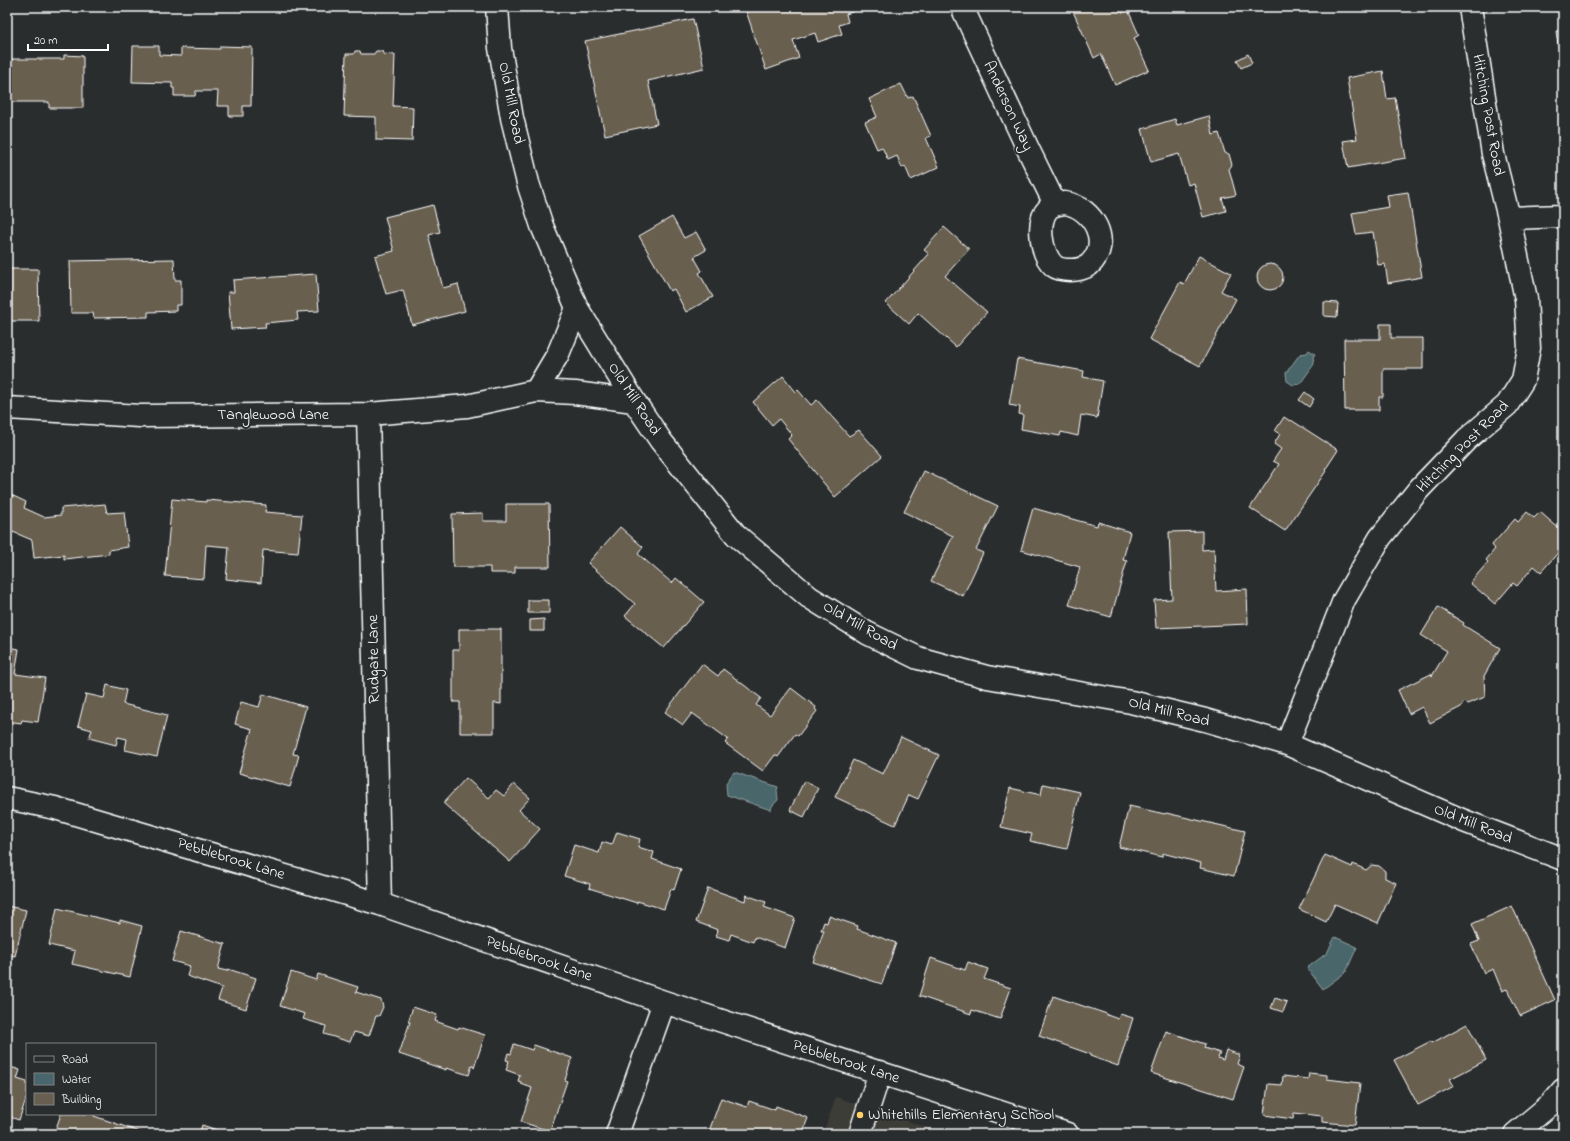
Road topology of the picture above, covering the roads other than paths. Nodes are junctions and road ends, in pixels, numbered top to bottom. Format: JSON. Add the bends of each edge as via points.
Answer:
{"nodes":[{"id":1,"x":497,"y":7,"type":"edge"},
{"id":2,"x":962,"y":7,"type":"edge"},
{"id":3,"x":1470,"y":7,"type":"edge"},
{"id":4,"x":1055,"y":204,"type":"dead end"},
{"id":5,"x":1563,"y":216,"type":"edge"},
{"id":6,"x":1509,"y":218,"type":"junction"},
{"id":7,"x":577,"y":308,"type":"junction"},
{"id":8,"x":536,"y":390,"type":"junction"},
{"id":9,"x":634,"y":401,"type":"junction"},
{"id":10,"x":7,"y":408,"type":"edge"},
{"id":11,"x":368,"y":414,"type":"junction"},
{"id":12,"x":1287,"y":744,"type":"junction"},
{"id":13,"x":7,"y":798,"type":"edge"},
{"id":14,"x":1563,"y":859,"type":"edge"},
{"id":15,"x":380,"y":904,"type":"junction"},
{"id":16,"x":664,"y":1002,"type":"junction"},
{"id":17,"x":880,"y":1072,"type":"junction"},
{"id":18,"x":1563,"y":1090,"type":"edge"},
{"id":19,"x":1044,"y":1130,"type":"edge"},
{"id":20,"x":617,"y":1134,"type":"edge"},
{"id":21,"x":860,"y":1134,"type":"edge"},
{"id":22,"x":1067,"y":1134,"type":"edge"},
{"id":23,"x":1515,"y":1134,"type":"edge"}],
"edges":[{"from":1,"to":7,"type":"street","name":"Old Mill Road","via":[[500,48],[512,118],[528,183],[542,226]]},
{"from":2,"to":4,"type":"street","name":"Anderson Way"},
{"from":3,"to":6,"type":"street","name":"Hitching Post Road","via":[[1493,154]]},
{"from":5,"to":6,"type":"street"},
{"from":6,"to":12,"type":"street","name":"Hitching Post Road","via":[[1526,300],[1530,348],[1523,380],[1507,405],[1456,450],[1419,489],[1380,538],[1344,600]]},
{"from":7,"to":8,"type":"street","via":[[558,354]]},
{"from":7,"to":9,"type":"street","name":"Old Mill Road"},
{"from":8,"to":9,"type":"street","name":"Tanglewood Lane"},
{"from":8,"to":11,"type":"street","name":"Tanglewood Lane","via":[[467,406]]},
{"from":9,"to":12,"type":"street","name":"Old Mill Road","via":[[661,441],[736,535],[809,597],[867,633],[918,658],[987,677],[1131,702]]},
{"from":10,"to":11,"type":"street","name":"Tanglewood Lane","via":[[140,416]]},
{"from":11,"to":15,"type":"street","name":"Rudgate Lane"},
{"from":12,"to":14,"type":"street","name":"Old Mill Road","via":[[1464,821]]},
{"from":13,"to":15,"type":"street","name":"Pebblebrook Lane","via":[[55,808]]},
{"from":15,"to":16,"type":"street","name":"Pebblebrook Lane"},
{"from":16,"to":17,"type":"street","name":"Pebblebrook Lane"},
{"from":16,"to":20,"type":"street"},
{"from":17,"to":19,"type":"street","name":"Pebblebrook Lane"},
{"from":17,"to":21,"type":"street"},
{"from":18,"to":23,"type":"street","via":[[1551,1104]]},
{"from":19,"to":22,"type":"street","name":"Pebblebrook Lane"}]}
